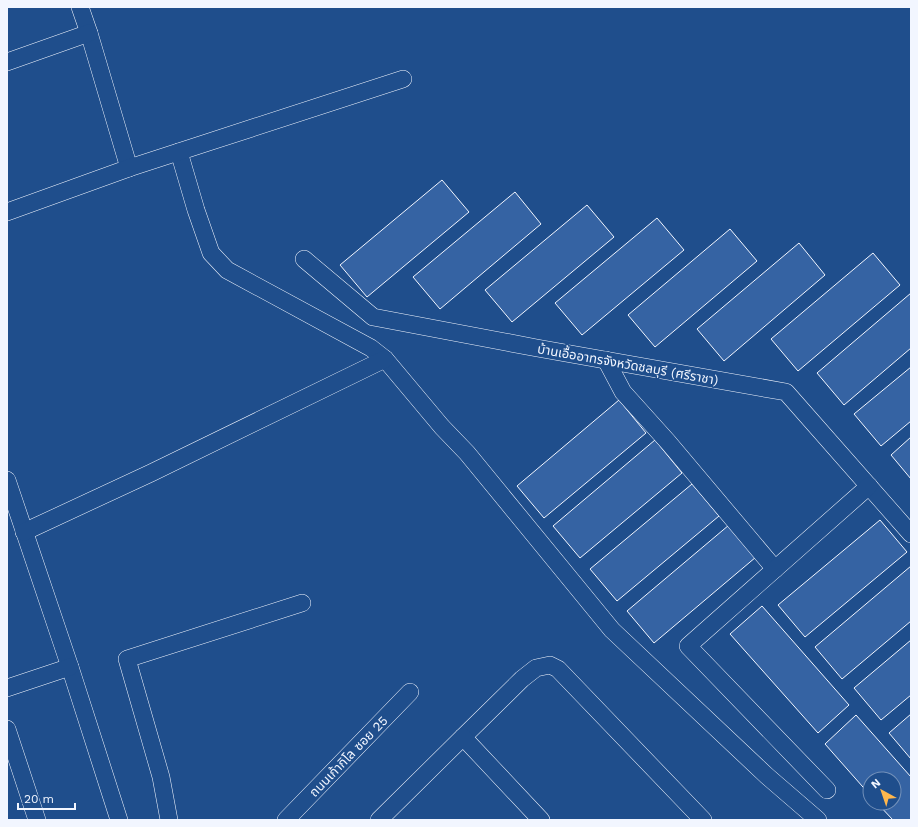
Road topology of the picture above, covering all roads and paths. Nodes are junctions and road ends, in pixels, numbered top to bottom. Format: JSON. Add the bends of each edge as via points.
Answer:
{"nodes":[{"id":1,"x":80,"y":7,"type":"edge"},
{"id":2,"x":89,"y":33,"type":"junction"},
{"id":3,"x":7,"y":62,"type":"edge"},
{"id":4,"x":403,"y":79,"type":"dead end"},
{"id":5,"x":179,"y":152,"type":"junction"},
{"id":6,"x":129,"y":168,"type":"junction"},
{"id":7,"x":7,"y":212,"type":"edge"},
{"id":8,"x":304,"y":259,"type":"dead end"},
{"id":9,"x":385,"y":359,"type":"junction"},
{"id":10,"x":606,"y":360,"type":"junction"},
{"id":11,"x":7,"y":480,"type":"edge"},
{"id":12,"x":868,"y":486,"type":"junction"},
{"id":13,"x":10,"y":497,"type":"edge"},
{"id":14,"x":910,"y":531,"type":"edge"},
{"id":15,"x":24,"y":532,"type":"junction"},
{"id":16,"x":775,"y":569,"type":"junction"},
{"id":17,"x":302,"y":603,"type":"dead end"},
{"id":18,"x":70,"y":667,"type":"junction"},
{"id":19,"x":7,"y":688,"type":"edge"},
{"id":20,"x":410,"y":692,"type":"dead end"},
{"id":21,"x":7,"y":729,"type":"edge"},
{"id":22,"x":462,"y":737,"type":"junction"},
{"id":23,"x":827,"y":790,"type":"dead end"},
{"id":24,"x":37,"y":820,"type":"edge"},
{"id":25,"x":119,"y":820,"type":"edge"},
{"id":26,"x":170,"y":820,"type":"edge"},
{"id":27,"x":286,"y":820,"type":"edge"},
{"id":28,"x":380,"y":820,"type":"edge"},
{"id":29,"x":540,"y":820,"type":"edge"},
{"id":30,"x":703,"y":820,"type":"edge"},
{"id":31,"x":818,"y":820,"type":"edge"}],
"edges":[{"from":1,"to":2,"type":"street"},
{"from":2,"to":3,"type":"street"},
{"from":2,"to":6,"type":"street"},
{"from":4,"to":5,"type":"street"},
{"from":5,"to":6,"type":"street"},
{"from":5,"to":9,"type":"street","via":[[211,254],[226,270],[371,348]]},
{"from":6,"to":7,"type":"street"},
{"from":8,"to":10,"type":"street","name":"บ้านเอื้ออาทรจังหวัดชลบุรี (ศรีราชา)","via":[[373,317]]},
{"from":9,"to":15,"type":"street"},
{"from":9,"to":31,"type":"street","via":[[467,453],[612,630],[767,776]]},
{"from":10,"to":12,"type":"street","name":"บ้านเอื้ออาทรจังหวัดชลบุรี (ศรีราชา)","via":[[786,392]]},
{"from":10,"to":16,"type":"street","via":[[623,392]]},
{"from":11,"to":13,"type":"street"},
{"from":12,"to":14,"type":"street","name":"บ้านเอื้ออาทรจังหวัดชลบุรี (ศรีราชา)"},
{"from":12,"to":16,"type":"street"},
{"from":13,"to":15,"type":"street"},
{"from":15,"to":18,"type":"street"},
{"from":16,"to":23,"type":"street","via":[[688,646]]},
{"from":17,"to":26,"type":"street","via":[[127,659],[161,777]]},
{"from":18,"to":19,"type":"street"},
{"from":18,"to":25,"type":"street"},
{"from":20,"to":27,"type":"street","name":"ถนนเก้ากิโล ซอย 25"},
{"from":21,"to":24,"type":"street"},
{"from":22,"to":28,"type":"street"},
{"from":22,"to":29,"type":"street"},
{"from":22,"to":30,"type":"street","via":[[522,679],[536,668],[550,664],[558,669]]}]}
